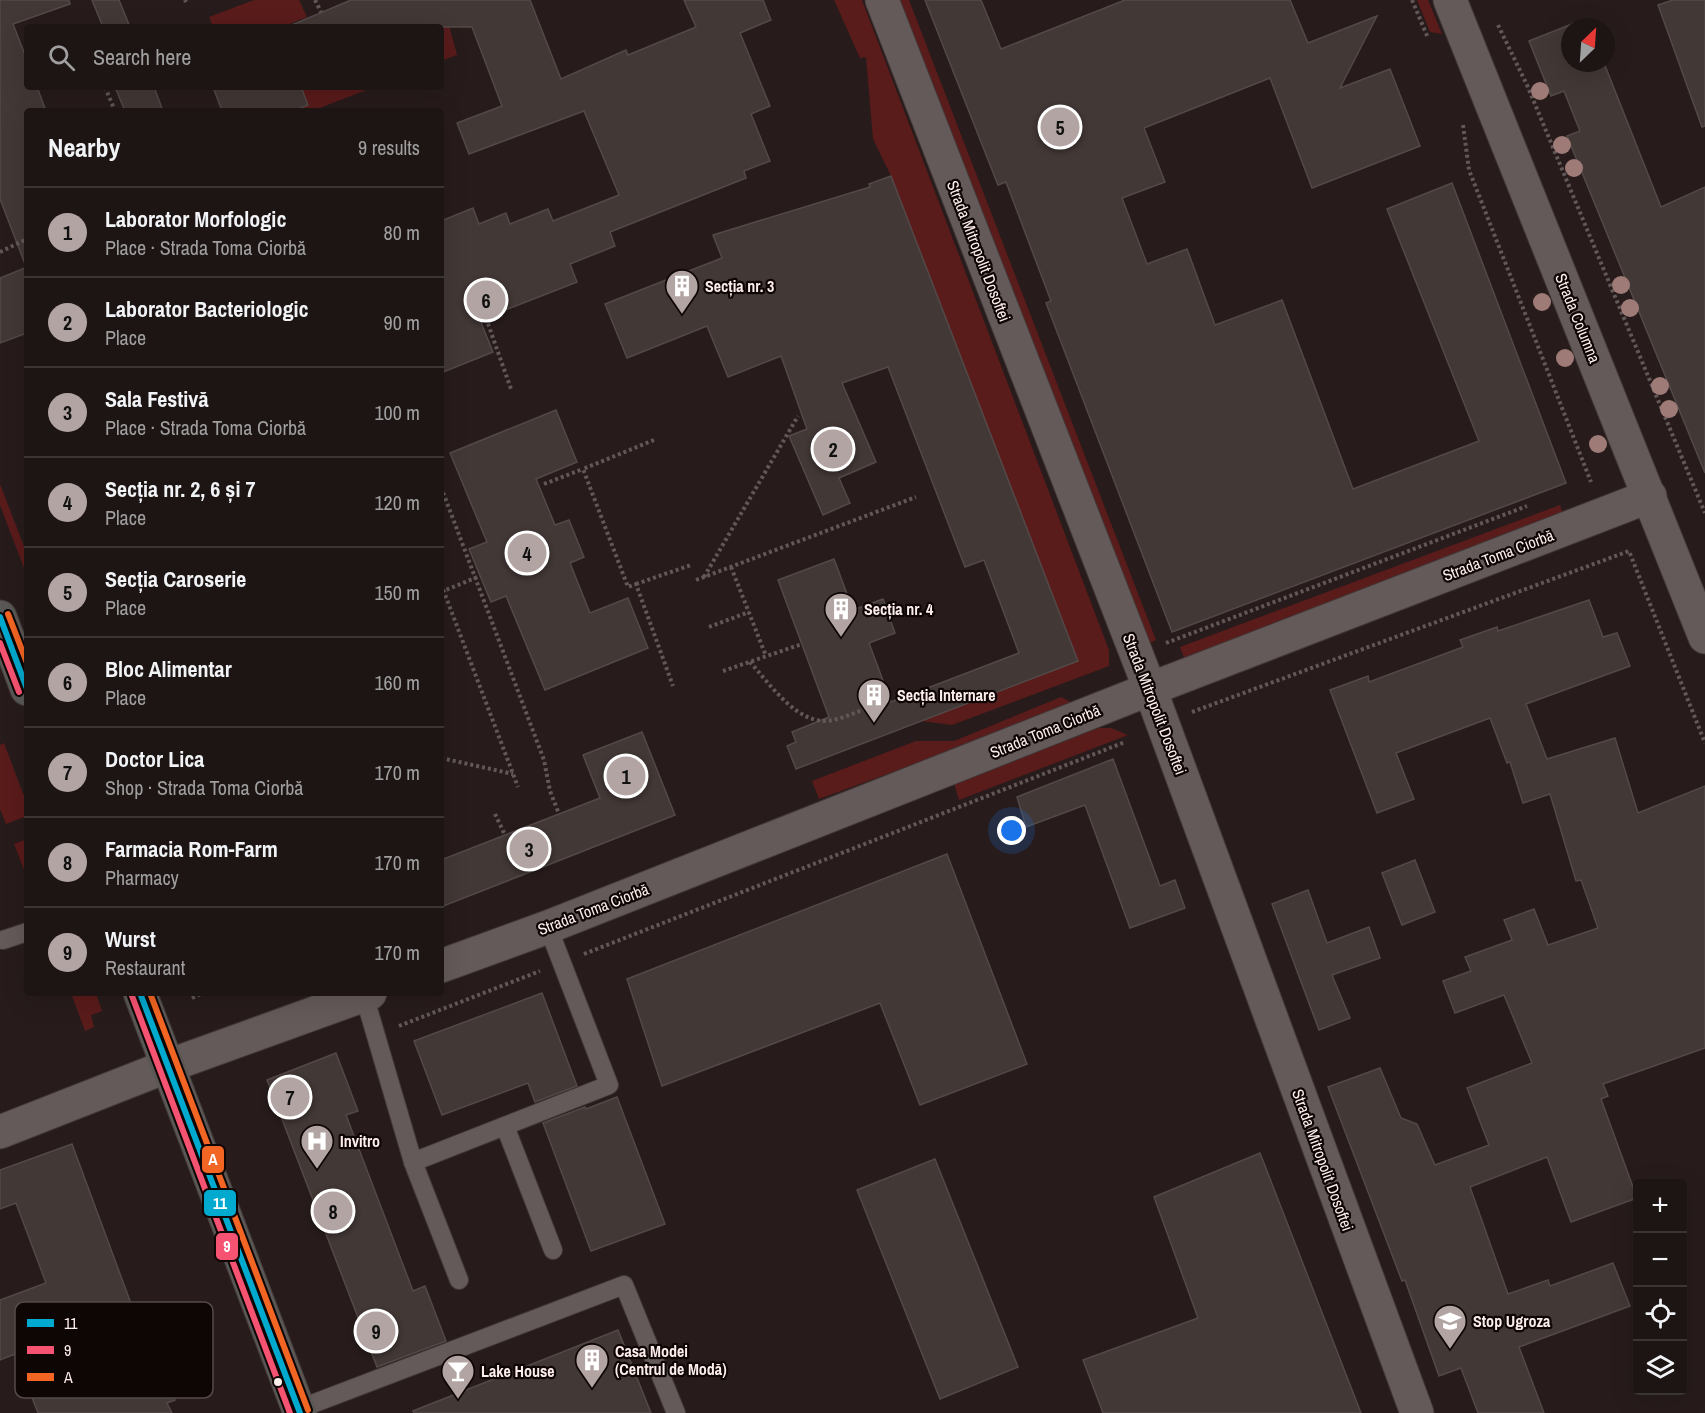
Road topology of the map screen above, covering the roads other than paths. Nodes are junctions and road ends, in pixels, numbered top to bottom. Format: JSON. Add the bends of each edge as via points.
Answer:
{"nodes":[{"id":1,"x":882,"y":0,"type":"edge"},
{"id":2,"x":1450,"y":0,"type":"edge"},
{"id":3,"x":1650,"y":496,"type":"junction"},
{"id":4,"x":0,"y":617,"type":"edge"},
{"id":5,"x":1705,"y":637,"type":"edge"},
{"id":6,"x":24,"y":681,"type":"edge"},
{"id":7,"x":1150,"y":689,"type":"junction"},
{"id":8,"x":548,"y":927,"type":"junction"},
{"id":9,"x":24,"y":933,"type":"edge"},
{"id":10,"x":3,"y":940,"type":"dead end"},
{"id":11,"x":444,"y":965,"type":"edge"},
{"id":12,"x":141,"y":996,"type":"edge"},
{"id":13,"x":361,"y":996,"type":"edge"},
{"id":14,"x":367,"y":996,"type":"edge"},
{"id":15,"x":168,"y":1065,"type":"junction"},
{"id":16,"x":505,"y":1126,"type":"junction"},
{"id":17,"x":0,"y":1132,"type":"edge"},
{"id":18,"x":412,"y":1162,"type":"junction"},
{"id":19,"x":553,"y":1250,"type":"dead end"},
{"id":20,"x":459,"y":1280,"type":"dead end"},
{"id":21,"x":300,"y":1411,"type":"edge"},
{"id":22,"x":676,"y":1413,"type":"edge"},
{"id":23,"x":1417,"y":1413,"type":"edge"}],
"edges":[{"from":1,"to":7,"type":"street","name":"Strada Mitropolit Dosoftei"},
{"from":2,"to":3,"type":"street","name":"Strada Columna"},
{"from":3,"to":5,"type":"street","name":"Strada Columna"},
{"from":3,"to":7,"type":"street","name":"Strada Toma Ciorbă"},
{"from":4,"to":6,"type":"main road"},
{"from":7,"to":8,"type":"street","name":"Strada Toma Ciorbă"},
{"from":7,"to":23,"type":"street","name":"Strada Mitropolit Dosoftei"},
{"from":8,"to":11,"type":"street","name":"Strada Toma Ciorbă"},
{"from":8,"to":16,"type":"lane","via":[[609,1085]]},
{"from":9,"to":10,"type":"lane"},
{"from":12,"to":15,"type":"main road"},
{"from":13,"to":15,"type":"street"},
{"from":14,"to":18,"type":"lane","via":[[375,1036]]},
{"from":15,"to":17,"type":"street"},
{"from":15,"to":21,"type":"main road"},
{"from":16,"to":18,"type":"lane"},
{"from":16,"to":19,"type":"lane"},
{"from":18,"to":20,"type":"lane"},
{"from":21,"to":22,"type":"lane","via":[[624,1285]]}]}
